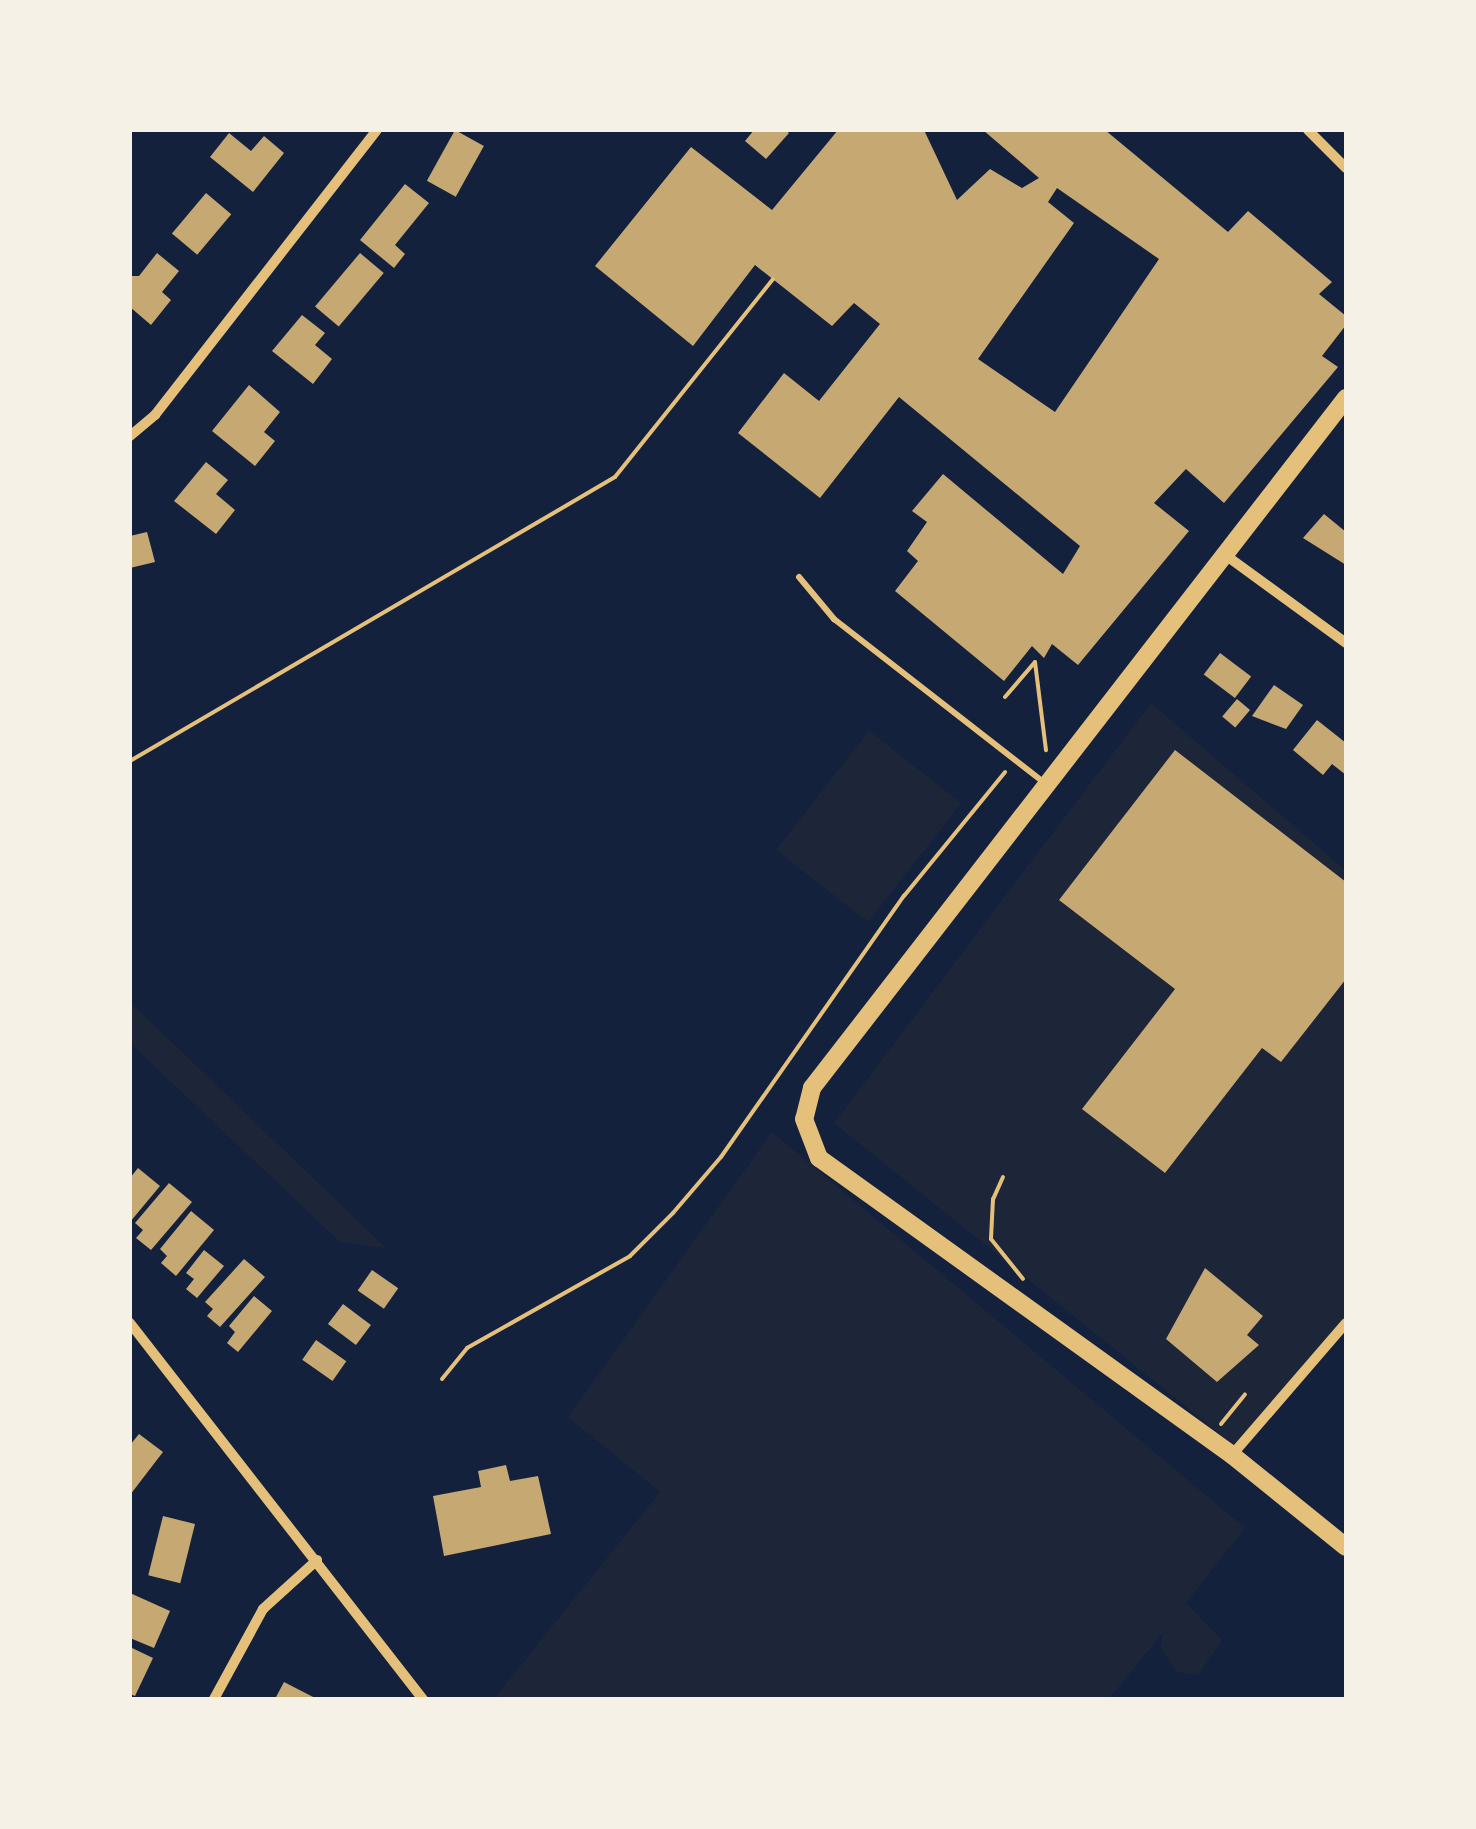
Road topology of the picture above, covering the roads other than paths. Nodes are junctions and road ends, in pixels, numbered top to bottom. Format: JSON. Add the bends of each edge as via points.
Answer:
{"nodes":[{"id":1,"x":377,"y":130,"type":"edge"},
{"id":2,"x":1308,"y":130,"type":"edge"},
{"id":3,"x":1346,"y":168,"type":"edge"},
{"id":4,"x":1346,"y":398,"type":"edge"},
{"id":5,"x":130,"y":436,"type":"edge"},
{"id":6,"x":1224,"y":554,"type":"junction"},
{"id":7,"x":799,"y":577,"type":"dead end"},
{"id":8,"x":1346,"y":643,"type":"edge"},
{"id":9,"x":1048,"y":781,"type":"junction"},
{"id":10,"x":130,"y":1323,"type":"edge"},
{"id":11,"x":1346,"y":1323,"type":"edge"},
{"id":12,"x":1232,"y":1456,"type":"junction"},
{"id":13,"x":1346,"y":1548,"type":"edge"},
{"id":14,"x":317,"y":1560,"type":"junction"},
{"id":15,"x":214,"y":1699,"type":"edge"},
{"id":16,"x":423,"y":1699,"type":"edge"}],
"edges":[{"from":1,"to":5,"type":"street","via":[[155,415]]},
{"from":2,"to":3,"type":"street"},
{"from":4,"to":6,"type":"street"},
{"from":6,"to":8,"type":"street"},
{"from":6,"to":9,"type":"street"},
{"from":7,"to":9,"type":"lane","via":[[834,618]]},
{"from":9,"to":12,"type":"street","via":[[812,1088],[804,1120],[819,1158]]},
{"from":10,"to":14,"type":"street"},
{"from":11,"to":12,"type":"street"},
{"from":12,"to":13,"type":"street"},
{"from":14,"to":15,"type":"street","via":[[263,1609]]},
{"from":14,"to":16,"type":"street"}]}
